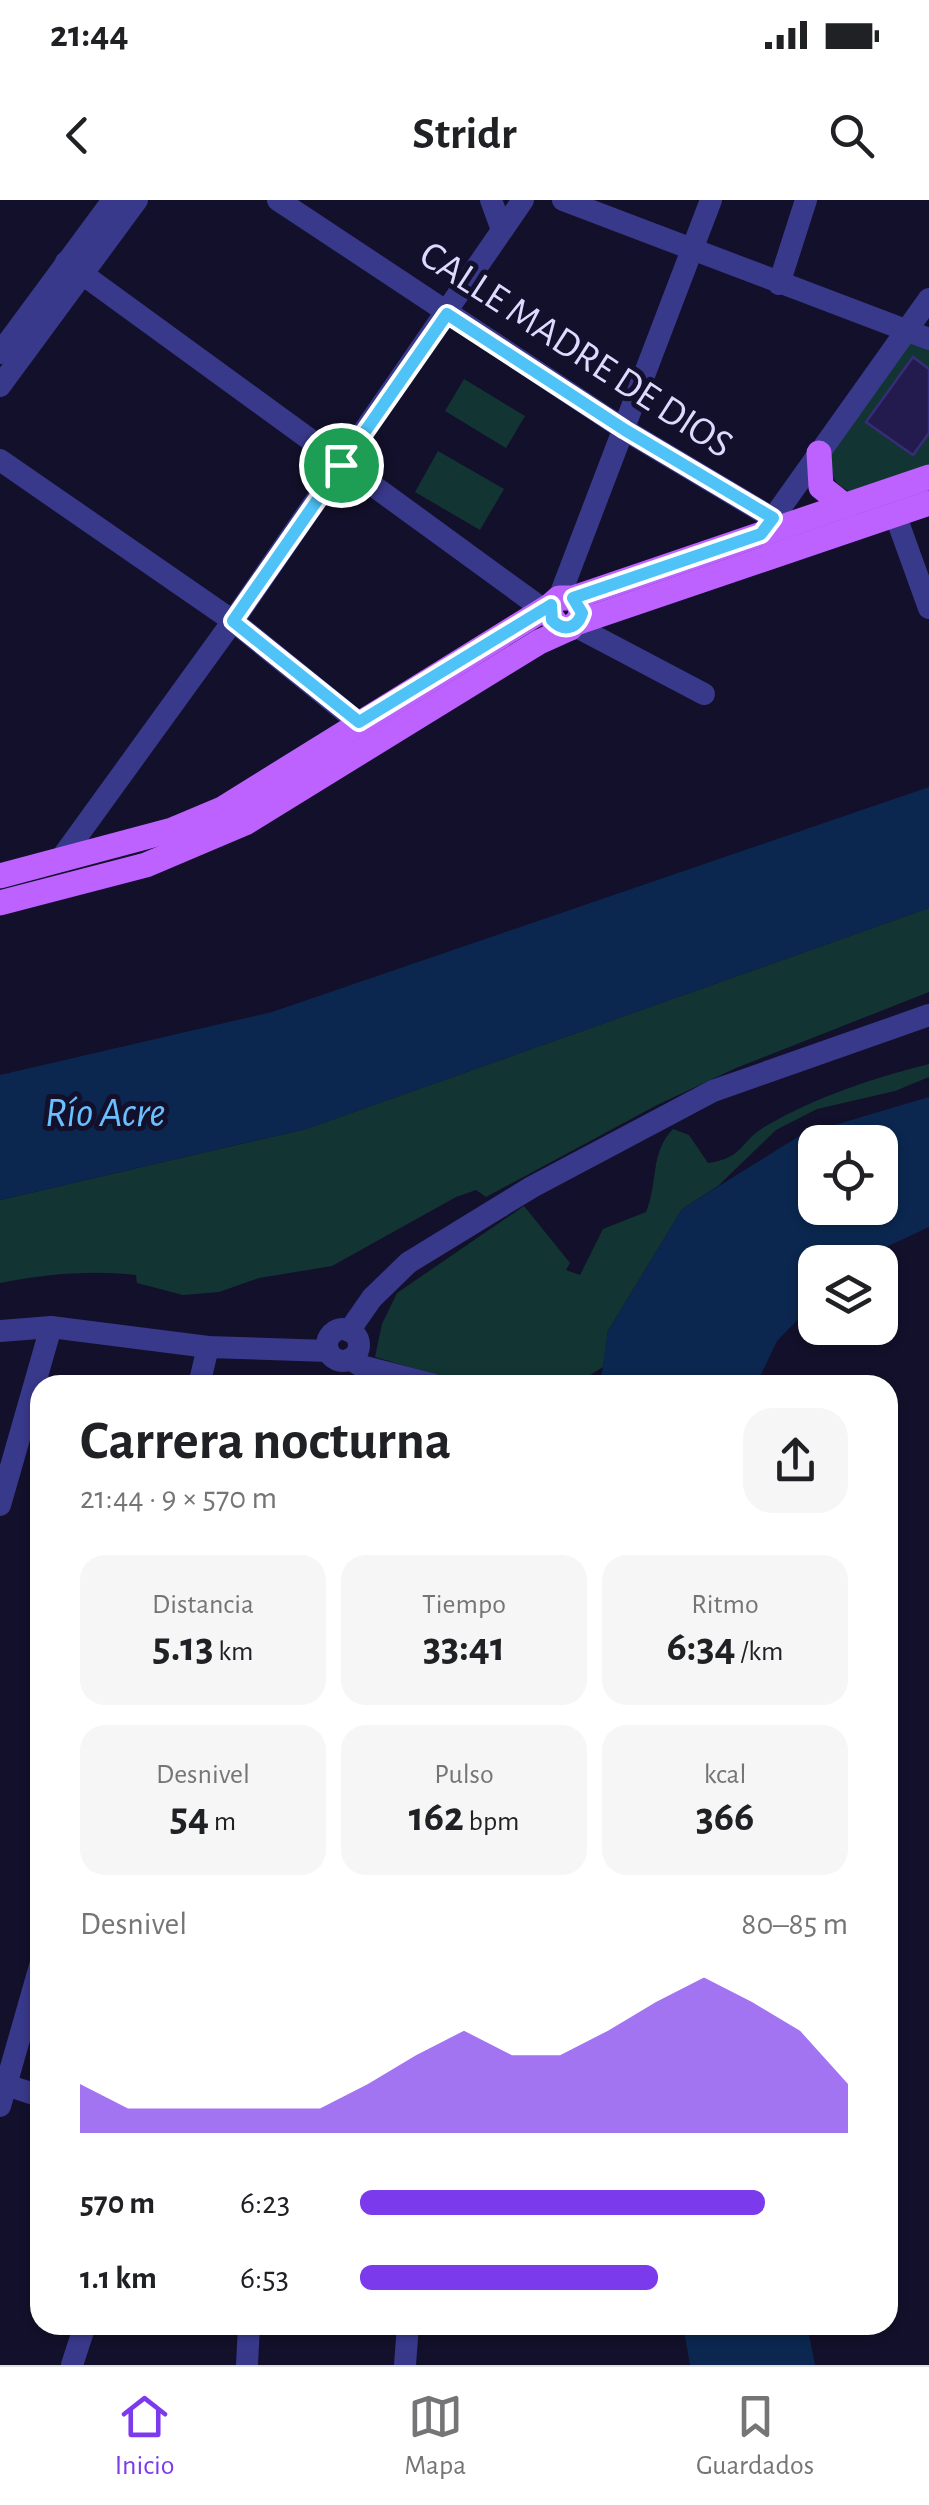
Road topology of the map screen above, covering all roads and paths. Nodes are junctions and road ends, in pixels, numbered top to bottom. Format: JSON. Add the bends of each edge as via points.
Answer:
{"nodes":[{"id":1,"x":113,"y":200,"type":"edge"},
{"id":2,"x":137,"y":200,"type":"edge"},
{"id":3,"x":278,"y":200,"type":"edge"},
{"id":4,"x":491,"y":200,"type":"edge"},
{"id":5,"x":523,"y":200,"type":"edge"},
{"id":6,"x":563,"y":200,"type":"edge"},
{"id":7,"x":712,"y":200,"type":"edge"},
{"id":8,"x":806,"y":200,"type":"edge"},
{"id":9,"x":502,"y":230,"type":"junction"},
{"id":10,"x":692,"y":252,"type":"junction"},
{"id":11,"x":74,"y":269,"type":"junction"},
{"id":12,"x":779,"y":284,"type":"junction"},
{"id":13,"x":929,"y":298,"type":"edge"},
{"id":14,"x":447,"y":314,"type":"junction"},
{"id":15,"x":919,"y":334,"type":"edge"},
{"id":16,"x":0,"y":353,"type":"edge"},
{"id":17,"x":0,"y":386,"type":"edge"},
{"id":18,"x":625,"y":430,"type":"junction"},
{"id":19,"x":819,"y":453,"type":"junction"},
{"id":20,"x":0,"y":460,"type":"edge"},
{"id":21,"x":341,"y":465,"type":"junction"},
{"id":22,"x":929,"y":478,"type":"edge"},
{"id":23,"x":929,"y":503,"type":"edge"},
{"id":24,"x":845,"y":506,"type":"junction"},
{"id":25,"x":895,"y":514,"type":"junction"},
{"id":26,"x":773,"y":526,"type":"junction"},
{"id":27,"x":929,"y":608,"type":"edge"},
{"id":28,"x":564,"y":612,"type":"junction"},
{"id":29,"x":233,"y":621,"type":"junction"},
{"id":30,"x":704,"y":694,"type":"dead end"},
{"id":31,"x":359,"y":722,"type":"junction"},
{"id":32,"x":60,"y":860,"type":"junction"},
{"id":33,"x":0,"y":876,"type":"edge"},
{"id":34,"x":0,"y":903,"type":"edge"},
{"id":35,"x":929,"y":1015,"type":"edge"},
{"id":36,"x":50,"y":1328,"type":"junction"},
{"id":37,"x":0,"y":1331,"type":"edge"},
{"id":38,"x":208,"y":1347,"type":"junction"},
{"id":39,"x":349,"y":1365,"type":"edge"},
{"id":40,"x":37,"y":1375,"type":"edge"},
{"id":41,"x":201,"y":1375,"type":"edge"},
{"id":42,"x":392,"y":1375,"type":"edge"},
{"id":43,"x":30,"y":1399,"type":"edge"},
{"id":44,"x":0,"y":1505,"type":"edge"},
{"id":45,"x":30,"y":1999,"type":"edge"},
{"id":46,"x":2,"y":2092,"type":"edge"},
{"id":47,"x":30,"y":2095,"type":"edge"},
{"id":48,"x":82,"y":2335,"type":"edge"},
{"id":49,"x":249,"y":2335,"type":"edge"},
{"id":50,"x":407,"y":2335,"type":"edge"},
{"id":51,"x":72,"y":2365,"type":"edge"},
{"id":52,"x":248,"y":2365,"type":"edge"},
{"id":53,"x":405,"y":2365,"type":"edge"}],
"edges":[{"from":1,"to":11,"type":"street"},
{"from":2,"to":11,"type":"street"},
{"from":3,"to":14,"type":"street","name":"CALLE MADRE DE DIOS"},
{"from":4,"to":9,"type":"street"},
{"from":5,"to":9,"type":"street"},
{"from":6,"to":10,"type":"street"},
{"from":7,"to":10,"type":"street"},
{"from":8,"to":12,"type":"street"},
{"from":9,"to":14,"type":"street"},
{"from":10,"to":12,"type":"street"},
{"from":10,"to":18,"type":"street"},
{"from":11,"to":16,"type":"street"},
{"from":11,"to":17,"type":"street"},
{"from":11,"to":21,"type":"street"},
{"from":12,"to":15,"type":"street"},
{"from":13,"to":15,"type":"street"},
{"from":14,"to":18,"type":"street","name":"CALLE MADRE DE DIOS"},
{"from":14,"to":21,"type":"street"},
{"from":15,"to":19,"type":"street"},
{"from":18,"to":26,"type":"street","name":"CALLE MADRE DE DIOS"},
{"from":18,"to":28,"type":"street"},
{"from":19,"to":24,"type":"main road","via":[[820,487]]},
{"from":19,"to":26,"type":"street"},
{"from":20,"to":29,"type":"street"},
{"from":21,"to":28,"type":"street"},
{"from":21,"to":29,"type":"street"},
{"from":22,"to":24,"type":"main road"},
{"from":23,"to":25,"type":"main road"},
{"from":24,"to":26,"type":"main road"},
{"from":25,"to":27,"type":"street"},
{"from":25,"to":28,"type":"main road"},
{"from":26,"to":28,"type":"main road"},
{"from":28,"to":30,"type":"street"},
{"from":28,"to":31,"type":"main road"},
{"from":28,"to":34,"type":"main road","via":[[539,642],[245,823],[146,865]]},
{"from":29,"to":31,"type":"street"},
{"from":29,"to":32,"type":"street"},
{"from":31,"to":32,"type":"main road","via":[[222,809],[172,830]]},
{"from":32,"to":33,"type":"main road"},
{"from":35,"to":39,"type":"street","via":[[713,1090],[532,1187],[408,1263],[372,1298],[348,1330],[359,1347]]},
{"from":36,"to":37,"type":"street"},
{"from":36,"to":38,"type":"street"},
{"from":36,"to":40,"type":"street"},
{"from":38,"to":39,"type":"street"},
{"from":38,"to":41,"type":"street"},
{"from":39,"to":42,"type":"street"},
{"from":43,"to":44,"type":"street"},
{"from":45,"to":46,"type":"street"},
{"from":46,"to":47,"type":"street"},
{"from":48,"to":51,"type":"street"},
{"from":49,"to":52,"type":"street"},
{"from":50,"to":53,"type":"street"}]}
